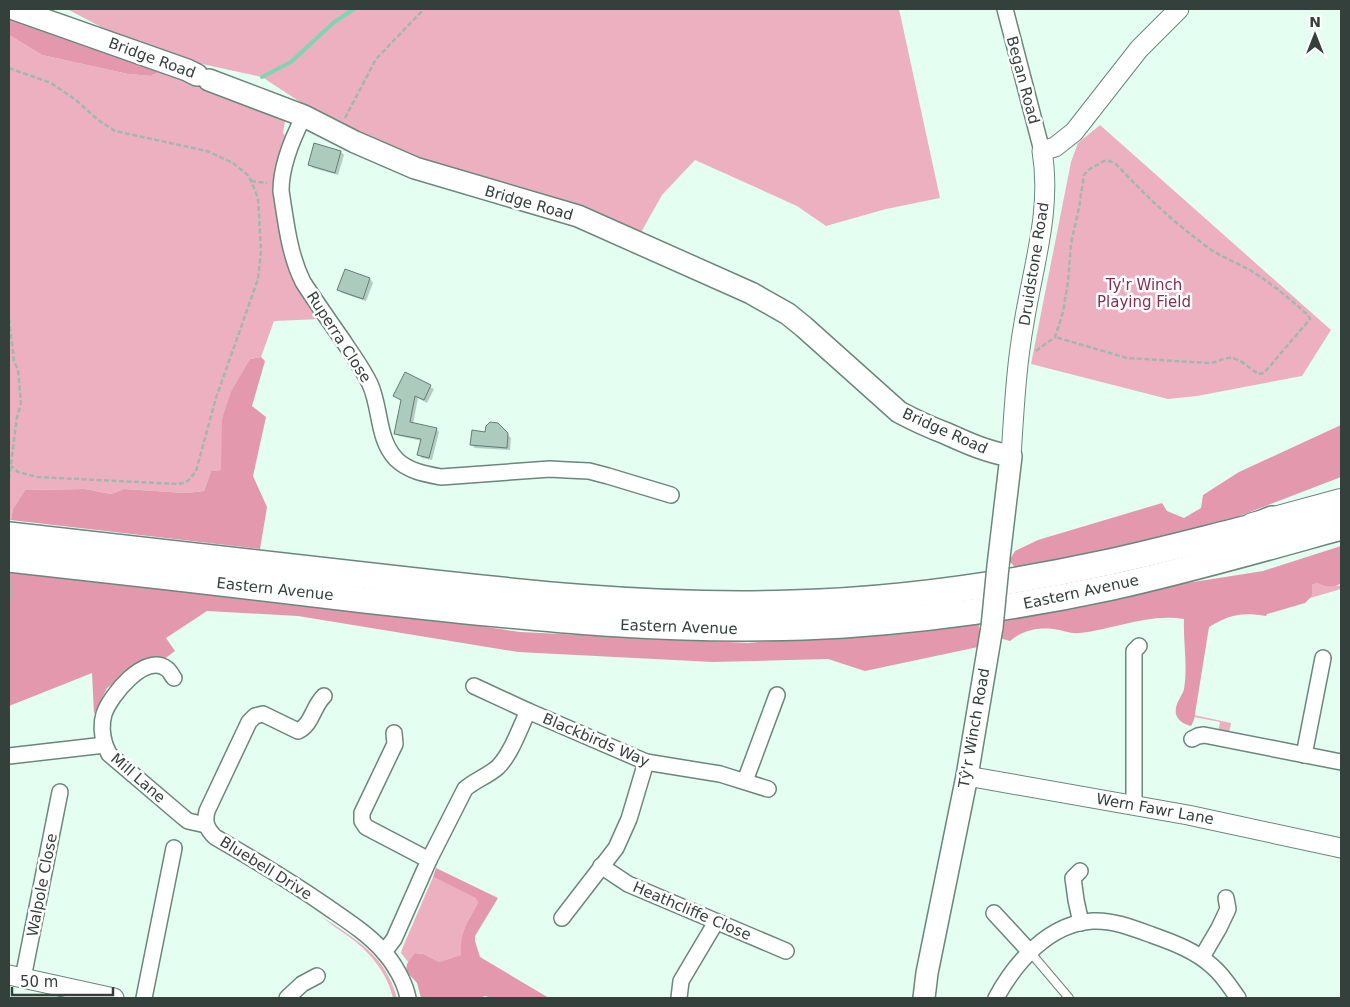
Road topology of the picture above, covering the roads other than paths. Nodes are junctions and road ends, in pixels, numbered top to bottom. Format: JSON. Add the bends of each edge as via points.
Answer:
{"nodes":[{"id":1,"x":14,"y":9,"type":"edge"},
{"id":2,"x":1005,"y":9,"type":"edge"},
{"id":3,"x":1179,"y":9,"type":"edge"},
{"id":4,"x":304,"y":116,"type":"junction"},
{"id":5,"x":1042,"y":151,"type":"junction"},
{"id":6,"x":1011,"y":456,"type":"junction"},
{"id":7,"x":1341,"y":491,"type":"edge"},
{"id":8,"x":671,"y":495,"type":"dead end"},
{"id":9,"x":1341,"y":503,"type":"edge"},
{"id":10,"x":1253,"y":527,"type":"junction"},
{"id":11,"x":1341,"y":527,"type":"edge"},
{"id":12,"x":9,"y":535,"type":"edge"},
{"id":13,"x":37,"y":550,"type":"junction"},
{"id":14,"x":9,"y":566,"type":"edge"},
{"id":15,"x":1139,"y":646,"type":"dead end"},
{"id":16,"x":1323,"y":658,"type":"dead end"},
{"id":17,"x":174,"y":678,"type":"dead end"},
{"id":18,"x":474,"y":686,"type":"dead end"},
{"id":19,"x":777,"y":695,"type":"dead end"},
{"id":20,"x":324,"y":696,"type":"dead end"},
{"id":21,"x":528,"y":711,"type":"junction"},
{"id":22,"x":394,"y":733,"type":"dead end"},
{"id":23,"x":1192,"y":739,"type":"dead end"},
{"id":24,"x":105,"y":745,"type":"junction"},
{"id":25,"x":1304,"y":755,"type":"junction"},
{"id":26,"x":9,"y":756,"type":"edge"},
{"id":27,"x":646,"y":762,"type":"junction"},
{"id":28,"x":1341,"y":762,"type":"edge"},
{"id":29,"x":966,"y":776,"type":"junction"},
{"id":30,"x":745,"y":781,"type":"junction"},
{"id":31,"x":768,"y":789,"type":"dead end"},
{"id":32,"x":60,"y":792,"type":"dead end"},
{"id":33,"x":1134,"y":804,"type":"junction"},
{"id":34,"x":206,"y":825,"type":"junction"},
{"id":35,"x":174,"y":848,"type":"dead end"},
{"id":36,"x":1341,"y":848,"type":"edge"},
{"id":37,"x":429,"y":860,"type":"junction"},
{"id":38,"x":601,"y":866,"type":"junction"},
{"id":39,"x":1080,"y":871,"type":"dead end"},
{"id":40,"x":1226,"y":898,"type":"dead end"},
{"id":41,"x":994,"y":913,"type":"dead end"},
{"id":42,"x":562,"y":918,"type":"dead end"},
{"id":43,"x":716,"y":922,"type":"junction"},
{"id":44,"x":1082,"y":923,"type":"junction"},
{"id":45,"x":786,"y":951,"type":"dead end"},
{"id":46,"x":384,"y":952,"type":"junction"},
{"id":47,"x":1030,"y":952,"type":"junction"},
{"id":48,"x":1202,"y":957,"type":"junction"},
{"id":49,"x":317,"y":976,"type":"dead end"},
{"id":50,"x":16,"y":977,"type":"edge"},
{"id":51,"x":80,"y":995,"type":"edge"},
{"id":52,"x":114,"y":998,"type":"edge"},
{"id":53,"x":144,"y":998,"type":"edge"},
{"id":54,"x":287,"y":998,"type":"edge"},
{"id":55,"x":408,"y":998,"type":"edge"},
{"id":56,"x":679,"y":998,"type":"edge"},
{"id":57,"x":924,"y":998,"type":"edge"},
{"id":58,"x":996,"y":998,"type":"edge"},
{"id":59,"x":1069,"y":998,"type":"edge"},
{"id":60,"x":1238,"y":998,"type":"edge"}],
"edges":[{"from":1,"to":4,"type":"main road","name":"Bridge Road"},
{"from":2,"to":5,"type":"street","name":"Began Road"},
{"from":3,"to":5,"type":"street","via":[[1139,48],[1074,132],[1056,146]]},
{"from":4,"to":6,"type":"main road","name":"Bridge Road","via":[[414,168],[578,216],[750,293],[788,314],[899,412],[973,446]]},
{"from":4,"to":8,"type":"street","name":"Ruperra Close","via":[[282,170],[281,181],[294,260],[303,282],[371,385],[383,435],[397,460],[417,471],[441,477],[550,469],[589,472]]},
{"from":5,"to":6,"type":"street","name":"Druidstone Road","via":[[1046,184],[1042,227],[1023,325]]},
{"from":6,"to":29,"type":"main road","name":"Tŷ'r Winch Road","bridge":true,"via":[[992,627]]},
{"from":7,"to":10,"type":"highway","name":"Eastern Avenue"},
{"from":9,"to":10,"type":"highway"},
{"from":10,"to":13,"type":"highway","name":"Eastern Avenue","via":[[1107,562],[959,589],[845,600],[747,604],[662,603],[534,594]]},
{"from":11,"to":13,"type":"highway","name":"Eastern Avenue","via":[[1191,568],[1033,602],[906,620],[750,629],[640,626],[535,618]]},
{"from":12,"to":13,"type":"highway","name":"Eastern Avenue"},
{"from":13,"to":14,"type":"highway","name":"Eastern Avenue"},
{"from":15,"to":33,"type":"street","via":[[1134,651]]},
{"from":16,"to":25,"type":"street"},
{"from":17,"to":24,"type":"street","via":[[167,669],[159,666],[147,666],[132,675],[105,712],[102,735]]},
{"from":18,"to":21,"type":"street"},
{"from":19,"to":30,"type":"street"},
{"from":20,"to":34,"type":"street","name":"Bluebell Drive","via":[[318,701],[307,725],[298,731],[262,714],[255,716],[207,812]]},
{"from":21,"to":27,"type":"street","name":"Blackbirds Way"},
{"from":21,"to":37,"type":"street","name":"Blackbirds Way","via":[[498,767],[465,789]]},
{"from":22,"to":37,"type":"street","via":[[395,744],[362,813],[362,821],[366,827]]},
{"from":23,"to":25,"type":"street","via":[[1204,735]]},
{"from":24,"to":26,"type":"street","name":"Mill Lane"},
{"from":24,"to":34,"type":"street","name":"Mill Lane","via":[[109,754],[188,821]]},
{"from":25,"to":28,"type":"street"},
{"from":27,"to":30,"type":"street","name":"Blackbirds Way"},
{"from":27,"to":38,"type":"street","via":[[622,835]]},
{"from":29,"to":33,"type":"street","name":"Wern Fawr Lane"},
{"from":29,"to":57,"type":"main road","name":"Tŷ'r Winch Road"},
{"from":30,"to":31,"type":"street","name":"Blackbirds Way"},
{"from":32,"to":50,"type":"street","name":"Walpole Close"},
{"from":33,"to":36,"type":"street","name":"Wern Fawr Lane"},
{"from":34,"to":46,"type":"street","name":"Bluebell Drive","via":[[215,837],[274,870],[363,932]]},
{"from":35,"to":53,"type":"street"},
{"from":37,"to":46,"type":"street","name":"Blackbirds Way","via":[[394,939]]},
{"from":38,"to":42,"type":"street"},
{"from":38,"to":43,"type":"street","name":"Heathcliffe Close","via":[[628,884]]},
{"from":39,"to":44,"type":"street","via":[[1073,878]]},
{"from":40,"to":48,"type":"street","via":[[1228,909]]},
{"from":41,"to":47,"type":"street"},
{"from":43,"to":45,"type":"street","name":"Heathcliffe Close"},
{"from":43,"to":56,"type":"street","via":[[681,982]]},
{"from":44,"to":47,"type":"street","via":[[1054,934]]},
{"from":44,"to":48,"type":"street","via":[[1116,923],[1166,940]]},
{"from":46,"to":55,"type":"street","name":"Bluebell Drive"},
{"from":47,"to":58,"type":"street"},
{"from":47,"to":59,"type":"lane"},
{"from":48,"to":60,"type":"street"},
{"from":49,"to":54,"type":"street"},
{"from":50,"to":51,"type":"street"},
{"from":51,"to":52,"type":"street"}]}
